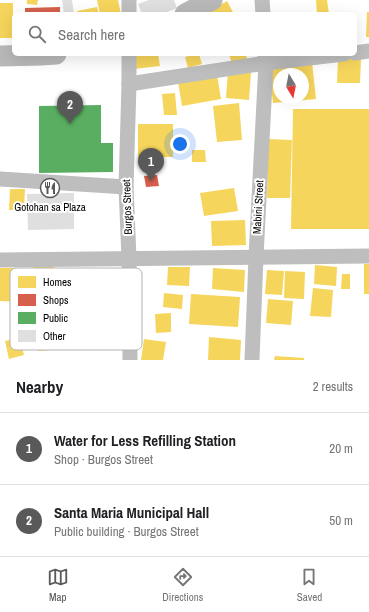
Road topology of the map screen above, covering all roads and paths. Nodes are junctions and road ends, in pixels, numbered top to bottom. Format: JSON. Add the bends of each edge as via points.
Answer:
{"nodes":[{"id":1,"x":129,"y":0,"type":"edge"},
{"id":2,"x":212,"y":0,"type":"edge"},
{"id":3,"x":262,"y":0,"type":"edge"},
{"id":4,"x":129,"y":12,"type":"edge"},
{"id":5,"x":190,"y":12,"type":"edge"},
{"id":6,"x":263,"y":12,"type":"edge"},
{"id":7,"x":369,"y":51,"type":"edge"},
{"id":8,"x":357,"y":53,"type":"edge"},
{"id":9,"x":0,"y":56,"type":"edge"},
{"id":10,"x":12,"y":56,"type":"edge"},
{"id":11,"x":12,"y":56,"type":"edge"},
{"id":12,"x":41,"y":56,"type":"edge"},
{"id":13,"x":129,"y":56,"type":"edge"},
{"id":14,"x":313,"y":56,"type":"edge"},
{"id":15,"x":266,"y":59,"type":"edge"},
{"id":16,"x":129,"y":84,"type":"junction"},
{"id":17,"x":0,"y":179,"type":"edge"},
{"id":18,"x":126,"y":187,"type":"junction"},
{"id":19,"x":369,"y":256,"type":"edge"},
{"id":20,"x":256,"y":257,"type":"junction"},
{"id":21,"x":129,"y":258,"type":"junction"},
{"id":22,"x":0,"y":260,"type":"edge"},
{"id":23,"x":129,"y":268,"type":"edge"},
{"id":24,"x":130,"y":350,"type":"edge"},
{"id":25,"x":130,"y":360,"type":"edge"},
{"id":26,"x":252,"y":360,"type":"edge"}],
"edges":[{"from":1,"to":4,"type":"street"},
{"from":2,"to":5,"type":"main road"},
{"from":3,"to":6,"type":"street"},
{"from":7,"to":8,"type":"street"},
{"from":9,"to":11,"type":"main road"},
{"from":10,"to":12,"type":"main road"},
{"from":13,"to":16,"type":"street","name":"Burgos Street"},
{"from":14,"to":15,"type":"street"},
{"from":15,"to":16,"type":"street"},
{"from":15,"to":20,"type":"street","name":"Mabini Street"},
{"from":16,"to":18,"type":"street","name":"Burgos Street"},
{"from":17,"to":18,"type":"street"},
{"from":18,"to":21,"type":"street","name":"Burgos Street"},
{"from":19,"to":20,"type":"street"},
{"from":20,"to":21,"type":"street"},
{"from":20,"to":26,"type":"street","name":"Mabini Street"},
{"from":21,"to":22,"type":"street"},
{"from":21,"to":23,"type":"street","name":"Burgos Street"},
{"from":24,"to":25,"type":"street","name":"Burgos Street"}]}
